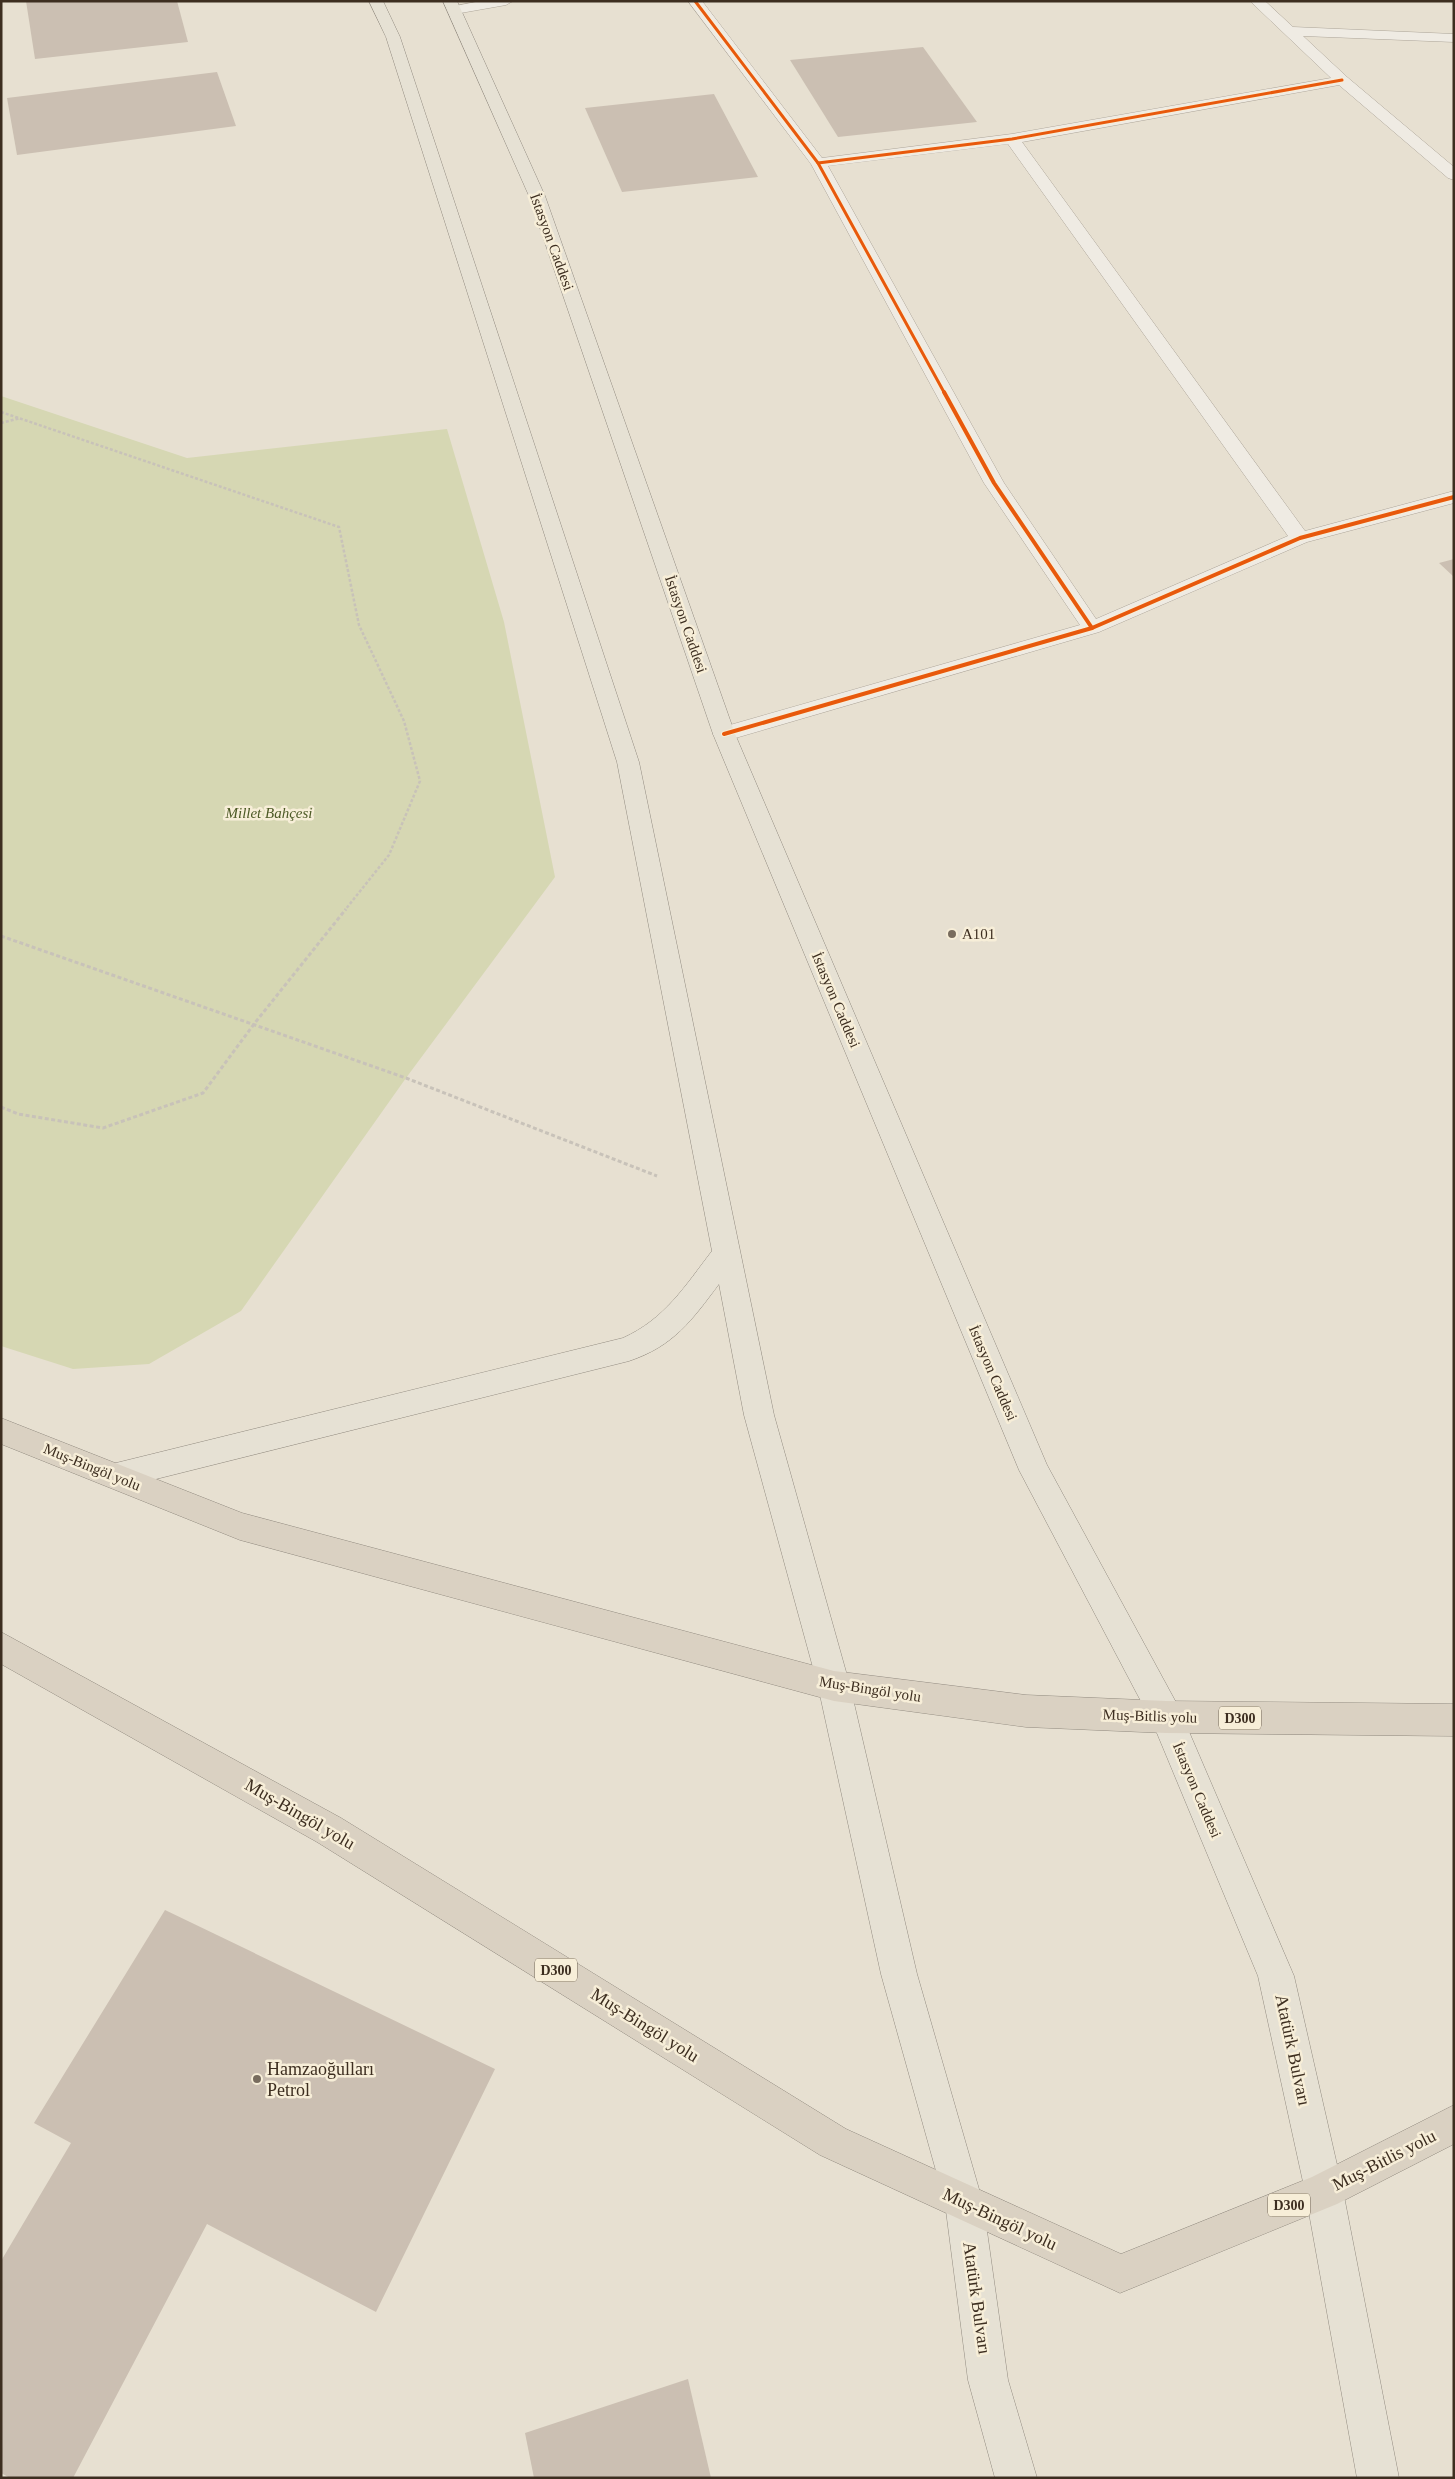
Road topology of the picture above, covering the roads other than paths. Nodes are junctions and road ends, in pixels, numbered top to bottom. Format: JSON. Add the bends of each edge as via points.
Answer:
{"nodes":[{"id":1,"x":376,"y":1,"type":"edge"},
{"id":2,"x":506,"y":1,"type":"edge"},
{"id":3,"x":695,"y":1,"type":"edge"},
{"id":4,"x":1257,"y":1,"type":"edge"},
{"id":5,"x":452,"y":6,"type":"edge"},
{"id":6,"x":1290,"y":31,"type":"junction"},
{"id":7,"x":1454,"y":38,"type":"edge"},
{"id":8,"x":1342,"y":80,"type":"junction"},
{"id":9,"x":1012,"y":139,"type":"junction"},
{"id":10,"x":818,"y":163,"type":"junction"},
{"id":11,"x":1454,"y":175,"type":"edge"},
{"id":12,"x":1454,"y":498,"type":"edge"},
{"id":13,"x":1300,"y":538,"type":"junction"},
{"id":14,"x":1092,"y":628,"type":"junction"},
{"id":15,"x":724,"y":734,"type":"junction"},
{"id":16,"x":727,"y":1253,"type":"junction"},
{"id":17,"x":1,"y":1431,"type":"edge"},
{"id":18,"x":116,"y":1476,"type":"junction"},
{"id":19,"x":1,"y":1647,"type":"edge"},
{"id":20,"x":834,"y":1686,"type":"junction"},
{"id":21,"x":1026,"y":1711,"type":"joint"},
{"id":22,"x":1166,"y":1717,"type":"junction"},
{"id":23,"x":1454,"y":1720,"type":"edge"},
{"id":24,"x":1276,"y":1976,"type":"joint"},
{"id":25,"x":1454,"y":2124,"type":"edge"},
{"id":26,"x":1324,"y":2190,"type":"junction"},
{"id":27,"x":964,"y":2203,"type":"junction"},
{"id":28,"x":1120,"y":2274,"type":"joint"},
{"id":29,"x":1016,"y":2478,"type":"edge"},
{"id":30,"x":1378,"y":2478,"type":"edge"}],
"edges":[{"from":1,"to":16,"type":"main road","via":[[392,37],[628,762]]},
{"from":2,"to":5,"type":"street"},
{"from":3,"to":10,"type":"street"},
{"from":4,"to":6,"type":"street"},
{"from":5,"to":15,"type":"main road","name":"İstasyon Caddesi","via":[[537,196]]},
{"from":6,"to":7,"type":"street"},
{"from":6,"to":8,"type":"street"},
{"from":8,"to":9,"type":"street"},
{"from":8,"to":11,"type":"street"},
{"from":9,"to":10,"type":"street"},
{"from":9,"to":13,"type":"street"},
{"from":10,"to":14,"type":"street","via":[[994,483]]},
{"from":12,"to":13,"type":"street"},
{"from":13,"to":14,"type":"street"},
{"from":14,"to":15,"type":"street"},
{"from":15,"to":22,"type":"main road","name":"İstasyon Caddesi","via":[[1034,1470]]},
{"from":16,"to":18,"type":"main road","via":[[678,1318],[648,1340],[629,1349]]},
{"from":16,"to":20,"type":"main road","via":[[759,1415]]},
{"from":17,"to":18,"type":"highway","name":"Muş-Bingöl yolu","number":"D300"},
{"from":18,"to":20,"type":"highway","name":"Muş-Bingöl yolu","number":"D300","via":[[240,1526]]},
{"from":19,"to":27,"type":"highway","name":"Muş-Bingöl yolu","number":"D300","via":[[329,1830],[833,2142]]},
{"from":20,"to":21,"type":"highway","name":"Muş-Bingöl yolu","number":"D300"},
{"from":20,"to":27,"type":"main road","name":"Atatürk Bulvarı","via":[[899,1974]]},
{"from":21,"to":22,"type":"highway","name":"Muş-Bitlis yolu","number":"D300"},
{"from":22,"to":23,"type":"highway","name":"Muş-Bitlis yolu","number":"D300"},
{"from":22,"to":24,"type":"main road","name":"İstasyon Caddesi"},
{"from":24,"to":26,"type":"main road","name":"Atatürk Bulvarı"},
{"from":25,"to":26,"type":"highway","name":"Muş-Bitlis yolu","number":"D300"},
{"from":26,"to":28,"type":"highway","name":"Muş-Bitlis yolu","number":"D300"},
{"from":26,"to":30,"type":"main road","name":"Atatürk Bulvarı"},
{"from":27,"to":28,"type":"highway","name":"Muş-Bingöl yolu","number":"D300"},
{"from":27,"to":29,"type":"main road","name":"Atatürk Bulvarı","via":[[988,2380]]}]}
